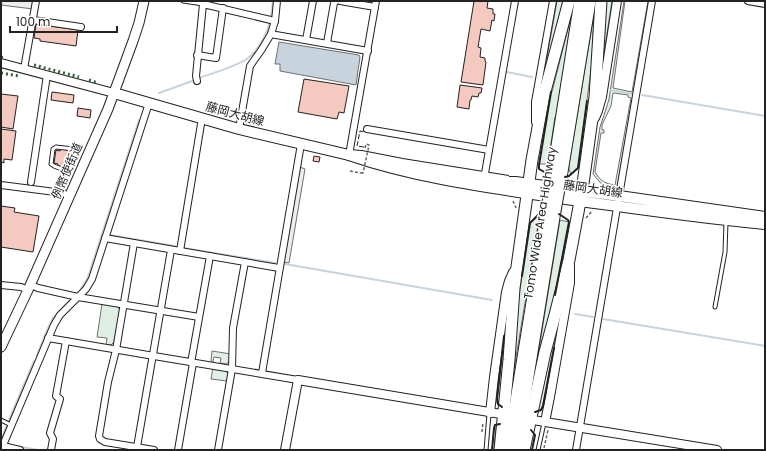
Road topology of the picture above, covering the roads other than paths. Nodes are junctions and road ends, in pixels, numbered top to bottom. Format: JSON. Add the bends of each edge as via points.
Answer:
{"nodes":[{"id":1,"x":36,"y":1,"type":"edge"},
{"id":2,"x":144,"y":1,"type":"edge"},
{"id":3,"x":183,"y":1,"type":"edge"},
{"id":4,"x":277,"y":1,"type":"edge"},
{"id":5,"x":313,"y":1,"type":"edge"},
{"id":6,"x":336,"y":1,"type":"edge"},
{"id":7,"x":340,"y":1,"type":"edge"},
{"id":8,"x":515,"y":1,"type":"edge"},
{"id":9,"x":553,"y":1,"type":"edge"},
{"id":10,"x":569,"y":1,"type":"edge"},
{"id":11,"x":580,"y":1,"type":"edge"},
{"id":12,"x":590,"y":1,"type":"edge"},
{"id":13,"x":601,"y":1,"type":"edge"},
{"id":14,"x":617,"y":1,"type":"edge"},
{"id":15,"x":652,"y":1,"type":"edge"},
{"id":16,"x":748,"y":1,"type":"edge"},
{"id":17,"x":203,"y":4,"type":"junction"},
{"id":18,"x":376,"y":4,"type":"edge"},
{"id":19,"x":765,"y":4,"type":"edge"},
{"id":20,"x":223,"y":8,"type":"junction"},
{"id":21,"x":33,"y":20,"type":"junction"},
{"id":22,"x":275,"y":20,"type":"junction"},
{"id":23,"x":82,"y":27,"type":"dead end"},
{"id":24,"x":271,"y":34,"type":"junction"},
{"id":25,"x":306,"y":40,"type":"junction"},
{"id":26,"x":327,"y":44,"type":"junction"},
{"id":27,"x":368,"y":51,"type":"junction"},
{"id":28,"x":197,"y":55,"type":"junction"},
{"id":29,"x":1,"y":63,"type":"edge"},
{"id":30,"x":24,"y":69,"type":"junction"},
{"id":31,"x":47,"y":75,"type":"junction"},
{"id":32,"x":196,"y":79,"type":"dead end"},
{"id":33,"x":114,"y":93,"type":"junction"},
{"id":34,"x":149,"y":103,"type":"junction"},
{"id":35,"x":202,"y":118,"type":"junction"},
{"id":36,"x":591,"y":122,"type":"junction"},
{"id":37,"x":239,"y":129,"type":"junction"},
{"id":38,"x":367,"y":129,"type":"dead end"},
{"id":39,"x":537,"y":132,"type":"junction"},
{"id":40,"x":301,"y":144,"type":"junction"},
{"id":41,"x":78,"y":147,"type":"dead end"},
{"id":42,"x":489,"y":150,"type":"junction"},
{"id":43,"x":349,"y":155,"type":"junction"},
{"id":44,"x":66,"y":174,"type":"dead end"},
{"id":45,"x":556,"y":178,"type":"junction"},
{"id":46,"x":31,"y":182,"type":"dead end"},
{"id":47,"x":484,"y":182,"type":"junction"},
{"id":48,"x":1,"y":185,"type":"edge"},
{"id":49,"x":530,"y":185,"type":"junction"},
{"id":50,"x":70,"y":197,"type":"junction"},
{"id":51,"x":579,"y":199,"type":"junction"},
{"id":52,"x":618,"y":200,"type":"junction"},
{"id":53,"x":551,"y":211,"type":"junction"},
{"id":54,"x":727,"y":216,"type":"junction"},
{"id":55,"x":765,"y":217,"type":"edge"},
{"id":56,"x":765,"y":224,"type":"edge"},
{"id":57,"x":105,"y":238,"type":"junction"},
{"id":58,"x":134,"y":243,"type":"junction"},
{"id":59,"x":171,"y":250,"type":"junction"},
{"id":60,"x":180,"y":251,"type":"junction"},
{"id":61,"x":210,"y":256,"type":"junction"},
{"id":62,"x":569,"y":260,"type":"junction"},
{"id":63,"x":245,"y":262,"type":"junction"},
{"id":64,"x":517,"y":265,"type":"junction"},
{"id":65,"x":279,"y":268,"type":"junction"},
{"id":66,"x":1,"y":284,"type":"edge"},
{"id":67,"x":30,"y":288,"type":"junction"},
{"id":68,"x":78,"y":297,"type":"junction"},
{"id":69,"x":124,"y":304,"type":"junction"},
{"id":70,"x":715,"y":307,"type":"dead end"},
{"id":71,"x":160,"y":311,"type":"junction"},
{"id":72,"x":199,"y":317,"type":"junction"},
{"id":73,"x":48,"y":338,"type":"junction"},
{"id":74,"x":66,"y":341,"type":"junction"},
{"id":75,"x":1,"y":347,"type":"edge"},
{"id":76,"x":116,"y":350,"type":"junction"},
{"id":77,"x":154,"y":356,"type":"junction"},
{"id":78,"x":192,"y":363,"type":"junction"},
{"id":79,"x":232,"y":369,"type":"junction"},
{"id":80,"x":262,"y":373,"type":"junction"},
{"id":81,"x":298,"y":380,"type":"junction"},
{"id":82,"x":490,"y":413,"type":"junction"},
{"id":83,"x":501,"y":414,"type":"dead end"},
{"id":84,"x":1,"y":420,"type":"edge"},
{"id":85,"x":533,"y":420,"type":"dead end"},
{"id":86,"x":11,"y":425,"type":"junction"},
{"id":87,"x":547,"y":425,"type":"junction"},
{"id":88,"x":579,"y":428,"type":"junction"},
{"id":89,"x":137,"y":447,"type":"junction"},
{"id":90,"x":2,"y":448,"type":"edge"},
{"id":91,"x":20,"y":450,"type":"edge"},
{"id":92,"x":51,"y":450,"type":"edge"},
{"id":93,"x":154,"y":450,"type":"edge"},
{"id":94,"x":178,"y":450,"type":"edge"},
{"id":95,"x":218,"y":450,"type":"edge"},
{"id":96,"x":286,"y":450,"type":"edge"},
{"id":97,"x":486,"y":450,"type":"edge"},
{"id":98,"x":500,"y":450,"type":"edge"},
{"id":99,"x":508,"y":450,"type":"edge"},
{"id":100,"x":516,"y":450,"type":"edge"},
{"id":101,"x":524,"y":450,"type":"edge"},
{"id":102,"x":538,"y":450,"type":"edge"},
{"id":103,"x":576,"y":450,"type":"edge"},
{"id":104,"x":716,"y":450,"type":"edge"}],
"edges":[{"from":1,"to":21,"type":"street"},
{"from":2,"to":33,"type":"main road","name":"例幣使街道","via":[[139,23]]},
{"from":3,"to":17,"type":"lane"},
{"from":4,"to":22,"type":"street"},
{"from":5,"to":25,"type":"street"},
{"from":6,"to":26,"type":"street"},
{"from":7,"to":18,"type":"street"},
{"from":8,"to":42,"type":"street"},
{"from":9,"to":39,"type":"street","via":[[535,102]]},
{"from":10,"to":39,"type":"highway"},
{"from":11,"to":45,"type":"highway","name":"Tomo Wide Area Highway"},
{"from":12,"to":45,"type":"highway","name":"Tomo Wide Area Highway"},
{"from":13,"to":36,"type":"highway"},
{"from":14,"to":36,"type":"street","via":[[601,103]]},
{"from":15,"to":52,"type":"street"},
{"from":16,"to":19,"type":"street"},
{"from":17,"to":20,"type":"street"},
{"from":17,"to":28,"type":"street"},
{"from":18,"to":27,"type":"street"},
{"from":20,"to":22,"type":"street"},
{"from":20,"to":28,"type":"street","via":[[216,58]]},
{"from":21,"to":23,"type":"street"},
{"from":21,"to":30,"type":"street"},
{"from":22,"to":24,"type":"street"},
{"from":24,"to":25,"type":"street"},
{"from":24,"to":37,"type":"street","via":[[250,66]]},
{"from":25,"to":26,"type":"street"},
{"from":26,"to":27,"type":"street"},
{"from":27,"to":43,"type":"street"},
{"from":28,"to":32,"type":"street"},
{"from":29,"to":30,"type":"street"},
{"from":30,"to":31,"type":"street"},
{"from":31,"to":33,"type":"street"},
{"from":31,"to":46,"type":"street"},
{"from":33,"to":34,"type":"main road","name":"藤岡大胡線"},
{"from":33,"to":50,"type":"main road","name":"例幣使街道"},
{"from":34,"to":35,"type":"main road","name":"藤岡大胡線"},
{"from":34,"to":57,"type":"street"},
{"from":35,"to":37,"type":"main road","name":"藤岡大胡線"},
{"from":35,"to":60,"type":"street"},
{"from":36,"to":51,"type":"highway"},
{"from":37,"to":40,"type":"main road","name":"藤岡大胡線"},
{"from":38,"to":42,"type":"street"},
{"from":39,"to":49,"type":"highway"},
{"from":40,"to":43,"type":"main road","name":"藤岡大胡線"},
{"from":40,"to":65,"type":"street"},
{"from":41,"to":44,"type":"lane","via":[[53,149],[51,164],[64,170]]},
{"from":42,"to":47,"type":"street"},
{"from":43,"to":47,"type":"main road","name":"藤岡大胡線"},
{"from":43,"to":47,"type":"main road","name":"藤岡大胡線","via":[[453,182]]},
{"from":45,"to":53,"type":"highway","name":"Tomo Wide Area Highway","bridge":true},
{"from":47,"to":49,"type":"main road","name":"藤岡大胡線"},
{"from":48,"to":50,"type":"street"},
{"from":49,"to":51,"type":"main road","name":"藤岡大胡線"},
{"from":49,"to":51,"type":"main road","name":"藤岡大胡線"},
{"from":49,"to":64,"type":"highway"},
{"from":50,"to":67,"type":"main road","name":"例幣使街道"},
{"from":51,"to":52,"type":"main road","name":"藤岡大胡線"},
{"from":51,"to":62,"type":"highway"},
{"from":52,"to":54,"type":"main road","name":"藤岡大胡線"},
{"from":52,"to":54,"type":"main road","name":"藤岡大胡線","via":[[655,205],[702,217]]},
{"from":52,"to":88,"type":"street"},
{"from":53,"to":99,"type":"highway","name":"Tomo Wide Area Highway"},
{"from":53,"to":100,"type":"highway","name":"Tomo Wide Area Highway"},
{"from":54,"to":55,"type":"main road","name":"藤岡大胡線"},
{"from":54,"to":56,"type":"main road","name":"藤岡大胡線"},
{"from":54,"to":70,"type":"lane","via":[[725,252]]},
{"from":57,"to":58,"type":"street"},
{"from":57,"to":68,"type":"street","via":[[92,279]]},
{"from":58,"to":59,"type":"street"},
{"from":58,"to":69,"type":"street"},
{"from":59,"to":60,"type":"street"},
{"from":59,"to":71,"type":"street"},
{"from":60,"to":61,"type":"street"},
{"from":61,"to":63,"type":"street"},
{"from":61,"to":72,"type":"street"},
{"from":62,"to":87,"type":"street","via":[[570,284]]},
{"from":62,"to":101,"type":"highway","via":[[545,352]]},
{"from":63,"to":65,"type":"street"},
{"from":63,"to":79,"type":"street","via":[[233,328]]},
{"from":64,"to":82,"type":"street","via":[[506,292]]},
{"from":64,"to":98,"type":"highway"},
{"from":65,"to":80,"type":"street"},
{"from":66,"to":67,"type":"street"},
{"from":67,"to":68,"type":"street"},
{"from":67,"to":75,"type":"main road","name":"例幣使街道"},
{"from":68,"to":69,"type":"street"},
{"from":68,"to":73,"type":"street","via":[[60,315]]},
{"from":69,"to":71,"type":"street"},
{"from":69,"to":76,"type":"street"},
{"from":71,"to":72,"type":"street"},
{"from":71,"to":77,"type":"street"},
{"from":72,"to":78,"type":"street"},
{"from":73,"to":74,"type":"street"},
{"from":73,"to":86,"type":"street"},
{"from":74,"to":76,"type":"street"},
{"from":74,"to":92,"type":"street","via":[[56,396],[60,399],[50,433],[53,439]]},
{"from":76,"to":77,"type":"street"},
{"from":76,"to":89,"type":"street","via":[[99,436],[105,442]]},
{"from":77,"to":78,"type":"street"},
{"from":77,"to":89,"type":"street"},
{"from":78,"to":79,"type":"street"},
{"from":78,"to":94,"type":"street"},
{"from":79,"to":80,"type":"street"},
{"from":79,"to":95,"type":"street"},
{"from":80,"to":81,"type":"street"},
{"from":81,"to":82,"type":"street"},
{"from":81,"to":96,"type":"street"},
{"from":82,"to":83,"type":"street"},
{"from":82,"to":97,"type":"lane"},
{"from":84,"to":86,"type":"lane"},
{"from":85,"to":87,"type":"street"},
{"from":86,"to":90,"type":"street"},
{"from":87,"to":88,"type":"street"},
{"from":87,"to":102,"type":"lane"},
{"from":88,"to":103,"type":"street"},
{"from":88,"to":104,"type":"street"},
{"from":89,"to":93,"type":"street"},
{"from":90,"to":91,"type":"street"}]}
